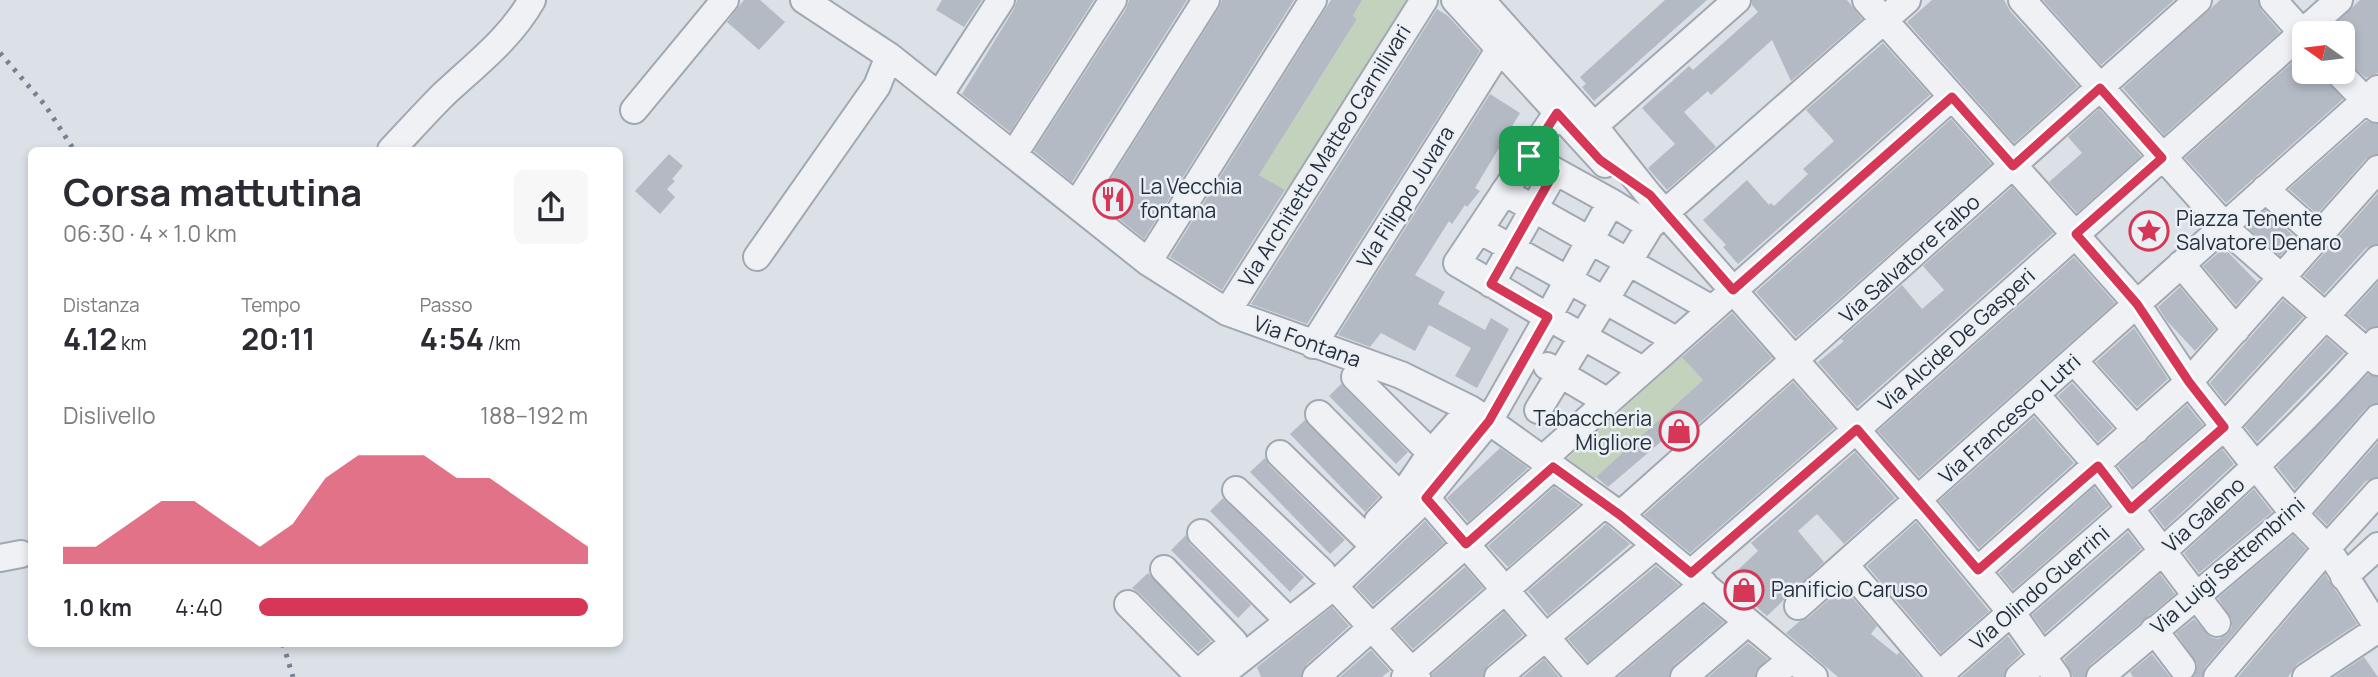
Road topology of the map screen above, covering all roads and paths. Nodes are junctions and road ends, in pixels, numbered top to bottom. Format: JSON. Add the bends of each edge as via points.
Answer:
{"nodes":[{"id":1,"x":532,"y":0,"type":"edge"},
{"id":2,"x":725,"y":0,"type":"edge"},
{"id":3,"x":804,"y":0,"type":"edge"},
{"id":4,"x":1001,"y":0,"type":"edge"},
{"id":5,"x":1112,"y":0,"type":"edge"},
{"id":6,"x":1206,"y":0,"type":"edge"},
{"id":7,"x":1312,"y":0,"type":"edge"},
{"id":8,"x":1424,"y":0,"type":"edge"},
{"id":9,"x":1455,"y":0,"type":"edge"},
{"id":10,"x":1481,"y":0,"type":"edge"},
{"id":11,"x":1737,"y":0,"type":"edge"},
{"id":12,"x":1866,"y":0,"type":"edge"},
{"id":13,"x":1907,"y":0,"type":"edge"},
{"id":14,"x":2022,"y":0,"type":"edge"},
{"id":15,"x":2198,"y":0,"type":"edge"},
{"id":16,"x":2273,"y":0,"type":"edge"},
{"id":17,"x":2339,"y":0,"type":"edge"},
{"id":18,"x":1884,"y":20,"type":"junction"},
{"id":19,"x":2317,"y":21,"type":"edge"},
{"id":20,"x":2292,"y":22,"type":"edge"},
{"id":21,"x":2292,"y":43,"type":"edge"},
{"id":22,"x":1499,"y":50,"type":"junction"},
{"id":23,"x":889,"y":56,"type":"junction"},
{"id":24,"x":2354,"y":84,"type":"edge"},
{"id":25,"x":2100,"y":88,"type":"junction"},
{"id":26,"x":940,"y":94,"type":"junction"},
{"id":27,"x":1952,"y":97,"type":"junction"},
{"id":28,"x":2374,"y":100,"type":"edge"},
{"id":29,"x":634,"y":110,"type":"dead end"},
{"id":30,"x":1557,"y":113,"type":"junction"},
{"id":31,"x":1594,"y":126,"type":"junction"},
{"id":32,"x":394,"y":147,"type":"edge"},
{"id":33,"x":2162,"y":151,"type":"junction"},
{"id":34,"x":1014,"y":154,"type":"junction"},
{"id":35,"x":1529,"y":156,"type":"junction"},
{"id":36,"x":2013,"y":166,"type":"junction"},
{"id":37,"x":2378,"y":169,"type":"edge"},
{"id":38,"x":1555,"y":171,"type":"junction"},
{"id":39,"x":2265,"y":189,"type":"junction"},
{"id":40,"x":1504,"y":192,"type":"junction"},
{"id":41,"x":1611,"y":202,"type":"junction"},
{"id":42,"x":1077,"y":204,"type":"junction"},
{"id":43,"x":1533,"y":209,"type":"junction"},
{"id":44,"x":1655,"y":211,"type":"junction"},
{"id":45,"x":2231,"y":226,"type":"junction"},
{"id":46,"x":1479,"y":230,"type":"junction"},
{"id":47,"x":2069,"y":234,"type":"junction"},
{"id":48,"x":2318,"y":236,"type":"junction"},
{"id":49,"x":1590,"y":241,"type":"junction"},
{"id":50,"x":1511,"y":248,"type":"junction"},
{"id":51,"x":757,"y":257,"type":"dead end"},
{"id":52,"x":2378,"y":259,"type":"edge"},
{"id":53,"x":1148,"y":261,"type":"junction"},
{"id":54,"x":1628,"y":262,"type":"junction"},
{"id":55,"x":2181,"y":264,"type":"junction"},
{"id":56,"x":2283,"y":279,"type":"junction"},
{"id":57,"x":1568,"y":280,"type":"junction"},
{"id":58,"x":1491,"y":284,"type":"junction"},
{"id":59,"x":1733,"y":290,"type":"junction"},
{"id":60,"x":1605,"y":300,"type":"junction"},
{"id":61,"x":1712,"y":309,"type":"junction"},
{"id":62,"x":2136,"y":311,"type":"junction"},
{"id":63,"x":1227,"y":312,"type":"junction"},
{"id":64,"x":1548,"y":317,"type":"junction"},
{"id":65,"x":2326,"y":317,"type":"junction"},
{"id":66,"x":2236,"y":330,"type":"junction"},
{"id":67,"x":1583,"y":337,"type":"junction"},
{"id":68,"x":1676,"y":340,"type":"junction"},
{"id":69,"x":1313,"y":345,"type":"junction"},
{"id":70,"x":2374,"y":352,"type":"edge"},
{"id":71,"x":1527,"y":355,"type":"junction"},
{"id":72,"x":1796,"y":360,"type":"junction"},
{"id":73,"x":2074,"y":361,"type":"junction"},
{"id":74,"x":1643,"y":370,"type":"junction"},
{"id":75,"x":1560,"y":374,"type":"junction"},
{"id":76,"x":1354,"y":377,"type":"dead end"},
{"id":77,"x":2189,"y":382,"type":"junction"},
{"id":78,"x":1506,"y":391,"type":"junction"},
{"id":79,"x":2036,"y":395,"type":"junction"},
{"id":80,"x":1608,"y":401,"type":"junction"},
{"id":81,"x":1538,"y":410,"type":"junction"},
{"id":82,"x":1319,"y":414,"type":"dead end"},
{"id":83,"x":1480,"y":415,"type":"junction"},
{"id":84,"x":2378,"y":418,"type":"edge"},
{"id":85,"x":2224,"y":427,"type":"junction"},
{"id":86,"x":1857,"y":429,"type":"junction"},
{"id":87,"x":2136,"y":430,"type":"junction"},
{"id":88,"x":1574,"y":432,"type":"junction"},
{"id":89,"x":1431,"y":453,"type":"junction"},
{"id":90,"x":1280,"y":454,"type":"dead end"},
{"id":91,"x":1548,"y":463,"type":"junction"},
{"id":92,"x":2098,"y":466,"type":"junction"},
{"id":93,"x":2256,"y":468,"type":"junction"},
{"id":94,"x":1236,"y":490,"type":"dead end"},
{"id":95,"x":2378,"y":492,"type":"edge"},
{"id":96,"x":1413,"y":498,"type":"junction"},
{"id":97,"x":1919,"y":501,"type":"junction"},
{"id":98,"x":2131,"y":509,"type":"junction"},
{"id":99,"x":1612,"y":510,"type":"junction"},
{"id":100,"x":2294,"y":514,"type":"junction"},
{"id":101,"x":1201,"y":533,"type":"dead end"},
{"id":102,"x":1370,"y":540,"type":"junction"},
{"id":103,"x":1466,"y":544,"type":"junction"},
{"id":104,"x":1656,"y":545,"type":"junction"},
{"id":105,"x":2378,"y":546,"type":"edge"},
{"id":106,"x":2327,"y":548,"type":"junction"},
{"id":107,"x":2164,"y":552,"type":"junction"},
{"id":108,"x":1844,"y":565,"type":"junction"},
{"id":109,"x":1164,"y":569,"type":"dead end"},
{"id":110,"x":1978,"y":570,"type":"junction"},
{"id":111,"x":2344,"y":577,"type":"junction"},
{"id":112,"x":1698,"y":578,"type":"junction"},
{"id":113,"x":1328,"y":579,"type":"junction"},
{"id":114,"x":1505,"y":590,"type":"junction"},
{"id":115,"x":2196,"y":595,"type":"junction"},
{"id":116,"x":1128,"y":604,"type":"dead end"},
{"id":117,"x":1798,"y":606,"type":"dead end"},
{"id":118,"x":2011,"y":612,"type":"junction"},
{"id":119,"x":1283,"y":615,"type":"junction"},
{"id":120,"x":2375,"y":615,"type":"edge"},
{"id":121,"x":1748,"y":622,"type":"junction"},
{"id":122,"x":2217,"y":623,"type":"dead end"},
{"id":123,"x":1371,"y":629,"type":"junction"},
{"id":124,"x":2154,"y":630,"type":"junction"},
{"id":125,"x":1546,"y":637,"type":"junction"},
{"id":126,"x":1234,"y":642,"type":"junction"},
{"id":127,"x":1792,"y":659,"type":"junction"},
{"id":128,"x":2050,"y":667,"type":"edge"},
{"id":129,"x":2182,"y":667,"type":"dead end"},
{"id":130,"x":2112,"y":673,"type":"edge"},
{"id":131,"x":1411,"y":675,"type":"edge"},
{"id":132,"x":1938,"y":676,"type":"edge"},
{"id":133,"x":1218,"y":677,"type":"edge"},
{"id":134,"x":1317,"y":677,"type":"edge"},
{"id":135,"x":1498,"y":677,"type":"edge"},
{"id":136,"x":1580,"y":677,"type":"edge"},
{"id":137,"x":1594,"y":677,"type":"edge"},
{"id":138,"x":1684,"y":677,"type":"edge"},
{"id":139,"x":1770,"y":677,"type":"edge"},
{"id":140,"x":1814,"y":677,"type":"edge"},
{"id":141,"x":2019,"y":677,"type":"edge"},
{"id":142,"x":2217,"y":677,"type":"edge"},
{"id":143,"x":2307,"y":677,"type":"edge"}],
"edges":[{"from":1,"to":32,"type":"street","via":[[506,38]]},
{"from":2,"to":29,"type":"street"},
{"from":3,"to":23,"type":"street","name":"Via Fontana"},
{"from":4,"to":26,"type":"street"},
{"from":5,"to":34,"type":"street"},
{"from":6,"to":42,"type":"street"},
{"from":7,"to":53,"type":"street"},
{"from":8,"to":63,"type":"street","name":"Via Architetto Matteo Carnilivari"},
{"from":9,"to":22,"type":"street"},
{"from":10,"to":31,"type":"street"},
{"from":11,"to":31,"type":"street"},
{"from":12,"to":18,"type":"street"},
{"from":13,"to":18,"type":"street"},
{"from":14,"to":25,"type":"street"},
{"from":15,"to":25,"type":"street","name":"Via Salvatore Falbo"},
{"from":16,"to":20,"type":"street"},
{"from":17,"to":19,"type":"street"},
{"from":18,"to":27,"type":"street"},
{"from":18,"to":44,"type":"street"},
{"from":21,"to":33,"type":"street"},
{"from":22,"to":30,"type":"street"},
{"from":22,"to":69,"type":"street","name":"Via Filippo Juvara"},
{"from":23,"to":26,"type":"street","name":"Via Fontana"},
{"from":23,"to":51,"type":"street","via":[[877,86]]},
{"from":24,"to":28,"type":"street"},
{"from":25,"to":33,"type":"street"},
{"from":25,"to":36,"type":"street","name":"Via Salvatore Falbo"},
{"from":26,"to":34,"type":"street","name":"Via Fontana"},
{"from":27,"to":36,"type":"street"},
{"from":27,"to":59,"type":"street"},
{"from":28,"to":39,"type":"street"},
{"from":30,"to":35,"type":"street"},
{"from":30,"to":44,"type":"street"},
{"from":31,"to":44,"type":"street"},
{"from":33,"to":45,"type":"street"},
{"from":33,"to":47,"type":"street","name":"Via Alcide De Gasperi"},
{"from":34,"to":42,"type":"street","name":"Via Fontana"},
{"from":35,"to":38,"type":"street"},
{"from":35,"to":40,"type":"street"},
{"from":36,"to":47,"type":"street"},
{"from":36,"to":72,"type":"street","name":"Via Salvatore Falbo"},
{"from":37,"to":48,"type":"street"},
{"from":38,"to":41,"type":"street"},
{"from":38,"to":43,"type":"street"},
{"from":39,"to":45,"type":"street"},
{"from":39,"to":48,"type":"street"},
{"from":40,"to":43,"type":"street"},
{"from":40,"to":46,"type":"street"},
{"from":41,"to":44,"type":"street"},
{"from":41,"to":49,"type":"street"},
{"from":42,"to":53,"type":"street","name":"Via Fontana"},
{"from":43,"to":49,"type":"street"},
{"from":43,"to":50,"type":"street"},
{"from":44,"to":54,"type":"street"},
{"from":44,"to":59,"type":"street"},
{"from":45,"to":55,"type":"street","name":"Via Francesco Lutri"},
{"from":45,"to":56,"type":"street"},
{"from":46,"to":50,"type":"street"},
{"from":46,"to":58,"type":"street","via":[[1457,263]]},
{"from":47,"to":62,"type":"street"},
{"from":47,"to":86,"type":"street","name":"Via Alcide De Gasperi"},
{"from":48,"to":56,"type":"street"},
{"from":49,"to":54,"type":"street"},
{"from":49,"to":57,"type":"street"},
{"from":50,"to":57,"type":"street"},
{"from":50,"to":58,"type":"street"},
{"from":52,"to":65,"type":"street","name":"Via Olindo Guerrini"},
{"from":53,"to":63,"type":"street","name":"Via Fontana"},
{"from":54,"to":60,"type":"street"},
{"from":54,"to":61,"type":"street"},
{"from":55,"to":62,"type":"street","name":"Via Francesco Lutri"},
{"from":55,"to":66,"type":"street"},
{"from":56,"to":65,"type":"street"},
{"from":56,"to":66,"type":"street"},
{"from":57,"to":60,"type":"street"},
{"from":57,"to":64,"type":"street"},
{"from":58,"to":64,"type":"street"},
{"from":59,"to":61,"type":"street"},
{"from":59,"to":72,"type":"street"},
{"from":60,"to":67,"type":"street"},
{"from":60,"to":68,"type":"street"},
{"from":61,"to":68,"type":"street"},
{"from":62,"to":73,"type":"street","name":"Via Francesco Lutri"},
{"from":62,"to":77,"type":"street"},
{"from":63,"to":69,"type":"street","name":"Via Fontana"},
{"from":64,"to":67,"type":"street"},
{"from":64,"to":71,"type":"street"},
{"from":65,"to":70,"type":"street"},
{"from":65,"to":85,"type":"street","name":"Via Olindo Guerrini"},
{"from":66,"to":77,"type":"street"},
{"from":67,"to":74,"type":"street"},
{"from":67,"to":75,"type":"street"},
{"from":68,"to":74,"type":"street"},
{"from":69,"to":83,"type":"street","name":"Via Fontana","via":[[1401,375]]},
{"from":70,"to":93,"type":"street","name":"Via Galeno"},
{"from":71,"to":75,"type":"street"},
{"from":71,"to":78,"type":"street"},
{"from":72,"to":86,"type":"street"},
{"from":72,"to":99,"type":"street","name":"Via Salvatore Falbo"},
{"from":73,"to":79,"type":"street","name":"Via Francesco Lutri"},
{"from":73,"to":87,"type":"street"},
{"from":74,"to":80,"type":"street"},
{"from":75,"to":80,"type":"street"},
{"from":75,"to":81,"type":"street"},
{"from":76,"to":89,"type":"street"},
{"from":77,"to":85,"type":"street"},
{"from":77,"to":87,"type":"street"},
{"from":78,"to":81,"type":"street"},
{"from":78,"to":83,"type":"street"},
{"from":79,"to":92,"type":"street"},
{"from":79,"to":97,"type":"street","name":"Via Francesco Lutri"},
{"from":80,"to":88,"type":"street"},
{"from":81,"to":88,"type":"street"},
{"from":82,"to":96,"type":"street"},
{"from":83,"to":89,"type":"street"},
{"from":83,"to":91,"type":"street","name":"Via Fontana"},
{"from":83,"to":96,"type":"street"},
{"from":84,"to":100,"type":"street","name":"Via Luigi Settembrini"},
{"from":85,"to":93,"type":"street"},
{"from":85,"to":98,"type":"street","name":"Via Olindo Guerrini"},
{"from":86,"to":97,"type":"street"},
{"from":86,"to":112,"type":"street","name":"Via Alcide De Gasperi"},
{"from":87,"to":92,"type":"street"},
{"from":88,"to":91,"type":"street"},
{"from":89,"to":96,"type":"street"},
{"from":90,"to":102,"type":"street"},
{"from":91,"to":99,"type":"street","name":"Via Fontana"},
{"from":91,"to":103,"type":"street"},
{"from":92,"to":98,"type":"street"},
{"from":92,"to":110,"type":"street"},
{"from":93,"to":100,"type":"street"},
{"from":93,"to":107,"type":"street","name":"Via Galeno"},
{"from":94,"to":113,"type":"street"},
{"from":95,"to":106,"type":"street"},
{"from":96,"to":102,"type":"street"},
{"from":96,"to":103,"type":"street"},
{"from":97,"to":108,"type":"street","name":"Via Francesco Lutri"},
{"from":97,"to":110,"type":"street"},
{"from":98,"to":107,"type":"street"},
{"from":98,"to":118,"type":"street","name":"Via Olindo Guerrini"},
{"from":99,"to":104,"type":"street","name":"Via Fontana"},
{"from":99,"to":114,"type":"street","name":"Via Salvatore Falbo"},
{"from":100,"to":106,"type":"street"},
{"from":100,"to":115,"type":"street","name":"Via Luigi Settembrini"},
{"from":101,"to":119,"type":"street"},
{"from":102,"to":113,"type":"street"},
{"from":103,"to":114,"type":"street"},
{"from":103,"to":123,"type":"street"},
{"from":104,"to":112,"type":"street","name":"Via Fontana"},
{"from":104,"to":125,"type":"street"},
{"from":105,"to":111,"type":"street"},
{"from":106,"to":111,"type":"street"},
{"from":106,"to":142,"type":"street"},
{"from":107,"to":115,"type":"street"},
{"from":107,"to":128,"type":"street","name":"Via Galeno"},
{"from":108,"to":117,"type":"street","name":"Via Francesco Lutri"},
{"from":108,"to":132,"type":"street"},
{"from":109,"to":126,"type":"street"},
{"from":110,"to":118,"type":"street"},
{"from":111,"to":120,"type":"street"},
{"from":112,"to":121,"type":"street","name":"Via Fontana"},
{"from":112,"to":137,"type":"street","name":"Via Alcide De Gasperi"},
{"from":113,"to":119,"type":"street"},
{"from":113,"to":123,"type":"street"},
{"from":114,"to":125,"type":"street"},
{"from":114,"to":131,"type":"street","name":"Via Salvatore Falbo"},
{"from":115,"to":122,"type":"street"},
{"from":115,"to":124,"type":"street","name":"Via Luigi Settembrini"},
{"from":116,"to":126,"type":"street","via":[[1197,674]]},
{"from":118,"to":128,"type":"street"},
{"from":118,"to":132,"type":"street","name":"Via Olindo Guerrini"},
{"from":119,"to":126,"type":"street"},
{"from":119,"to":133,"type":"street"},
{"from":120,"to":143,"type":"street"},
{"from":121,"to":127,"type":"street","name":"Via Fontana"},
{"from":121,"to":138,"type":"street"},
{"from":123,"to":131,"type":"street"},
{"from":123,"to":134,"type":"street"},
{"from":124,"to":129,"type":"street"},
{"from":124,"to":130,"type":"street","name":"Via Luigi Settembrini"},
{"from":125,"to":135,"type":"street"},
{"from":125,"to":136,"type":"street"},
{"from":127,"to":139,"type":"street"},
{"from":127,"to":140,"type":"street","name":"Via Fontana"},
{"from":128,"to":141,"type":"street","name":"Via Galeno"}]}
